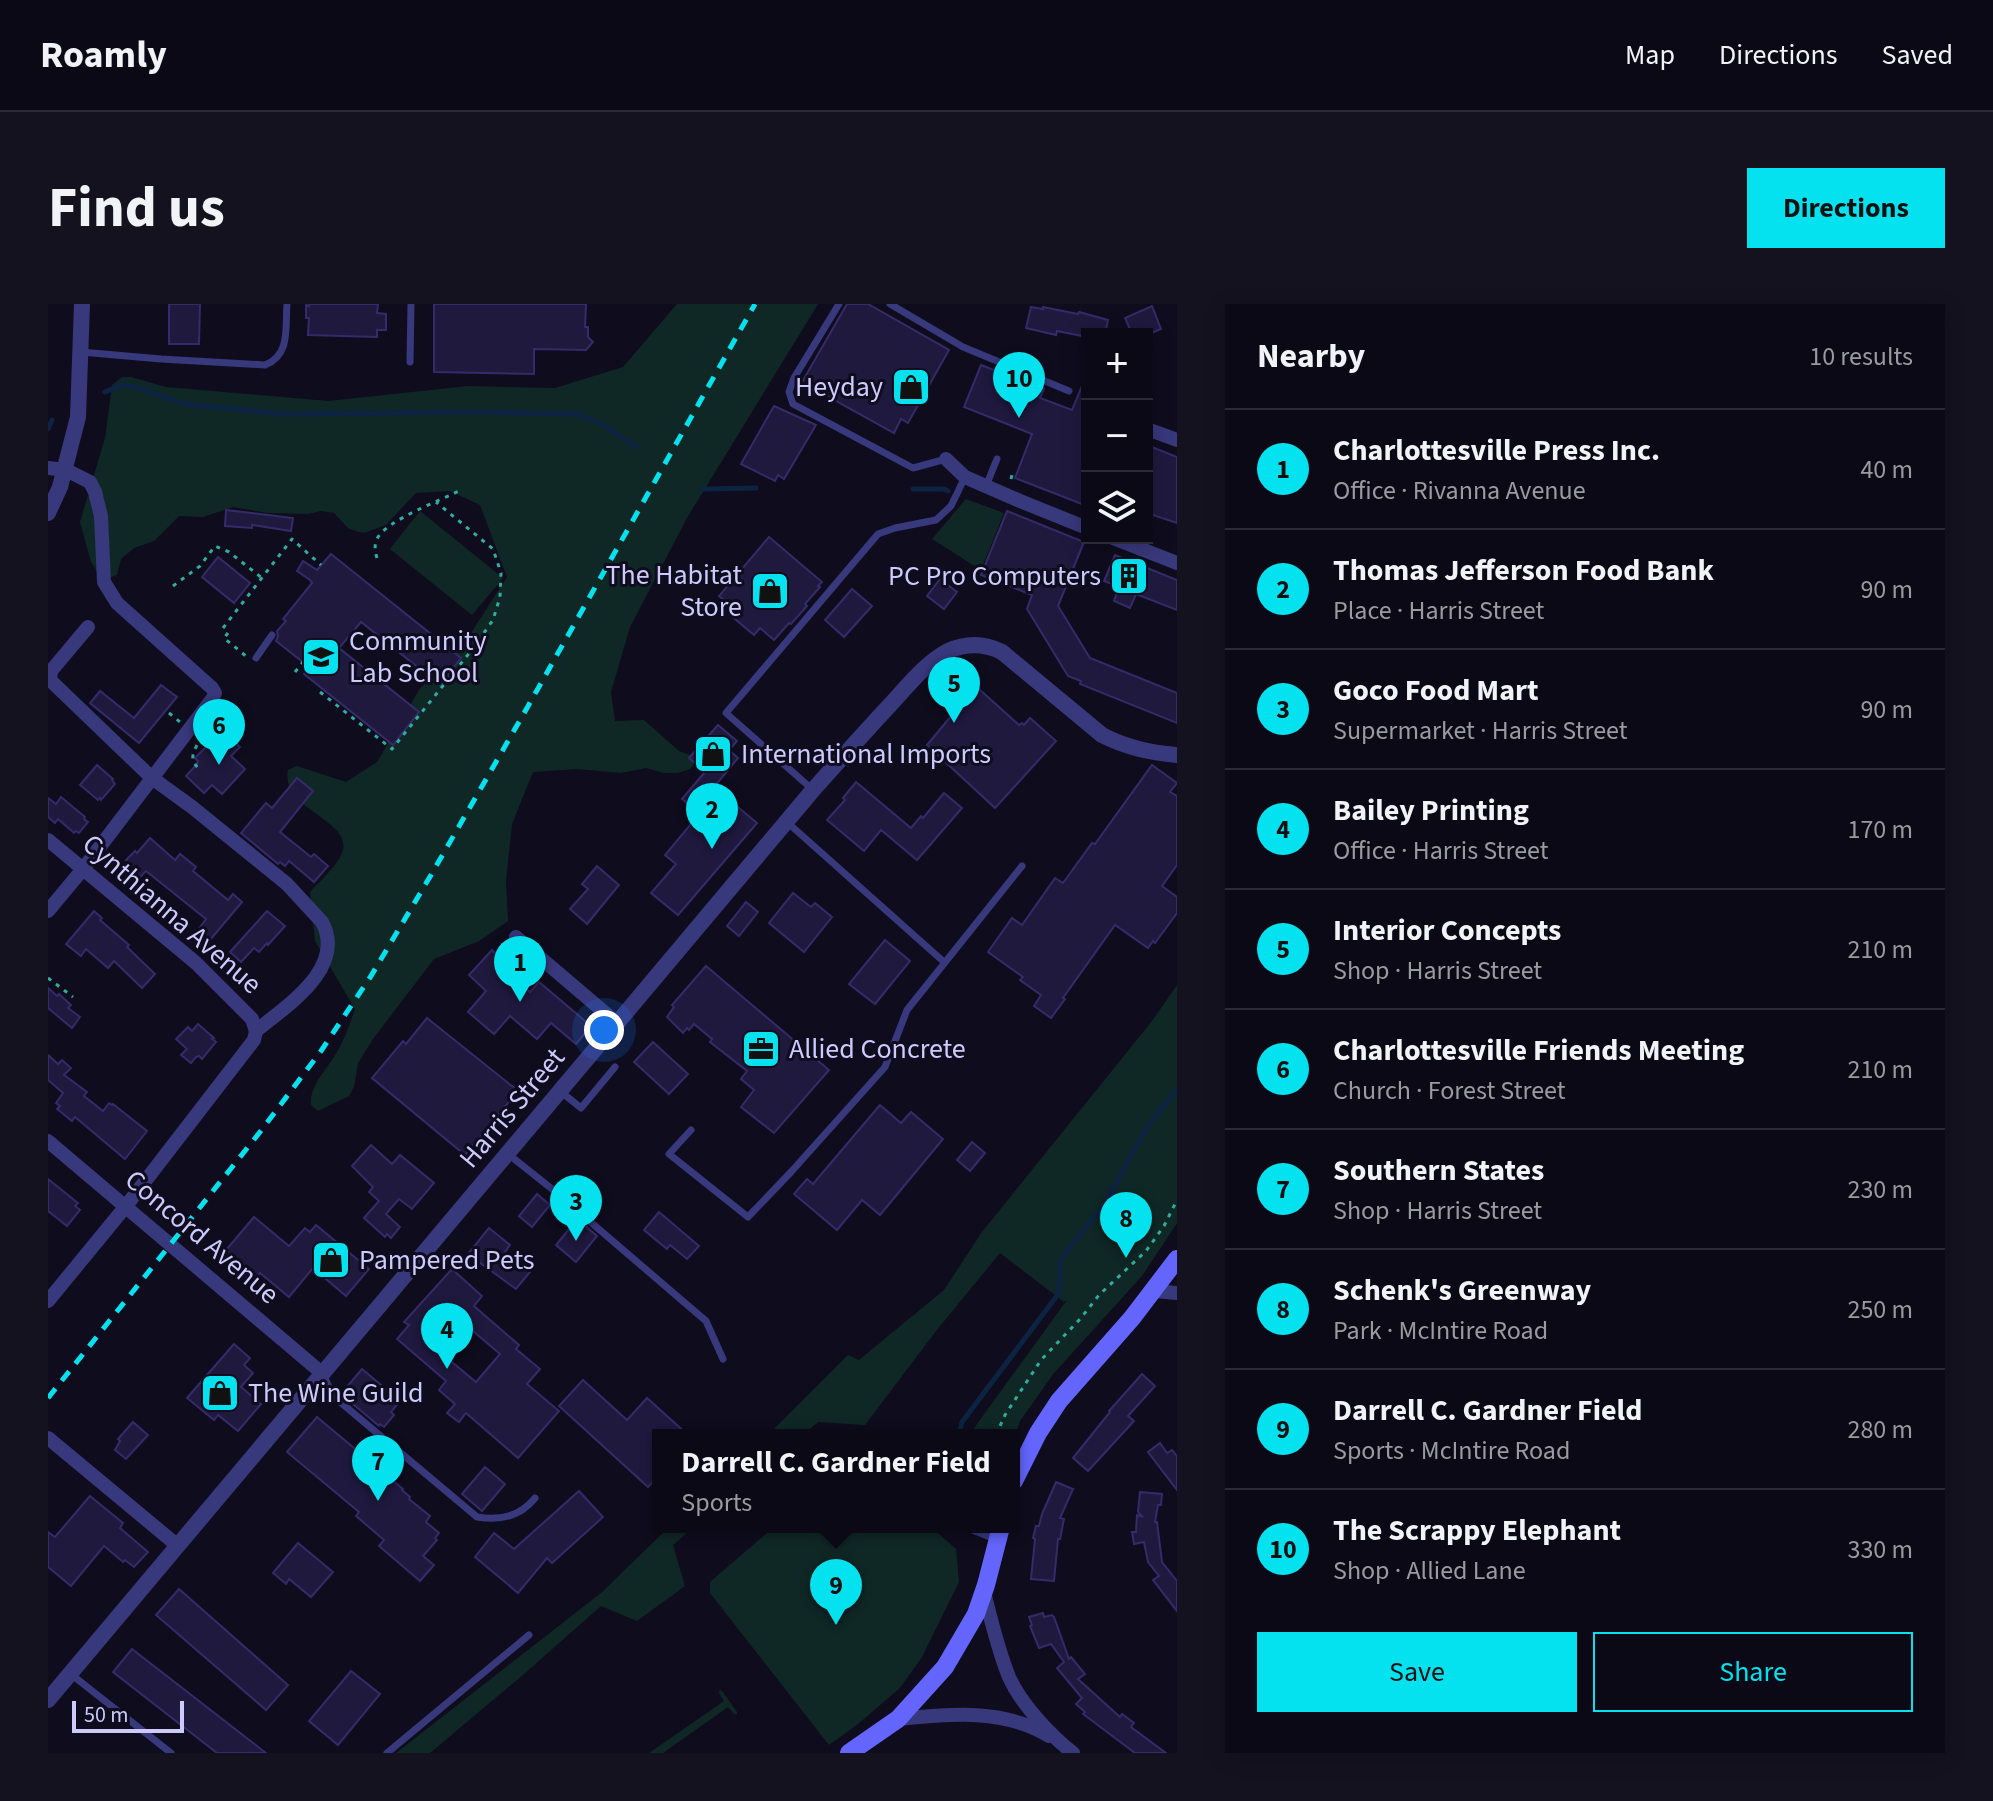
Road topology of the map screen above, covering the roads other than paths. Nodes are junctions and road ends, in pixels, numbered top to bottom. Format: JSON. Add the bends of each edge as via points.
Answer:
{"nodes":[{"id":1,"x":82,"y":304,"type":"edge"},
{"id":2,"x":287,"y":304,"type":"edge"},
{"id":3,"x":411,"y":304,"type":"edge"},
{"id":4,"x":839,"y":304,"type":"edge"},
{"id":5,"x":890,"y":304,"type":"edge"},
{"id":6,"x":81,"y":352,"type":"junction"},
{"id":7,"x":410,"y":362,"type":"dead end"},
{"id":8,"x":1069,"y":391,"type":"dead end"},
{"id":9,"x":1153,"y":431,"type":"edge"},
{"id":10,"x":1177,"y":440,"type":"edge"},
{"id":11,"x":946,"y":459,"type":"joint"},
{"id":12,"x":997,"y":459,"type":"dead end"},
{"id":13,"x":48,"y":468,"type":"edge"},
{"id":14,"x":66,"y":470,"type":"junction"},
{"id":15,"x":965,"y":477,"type":"junction"},
{"id":16,"x":986,"y":486,"type":"junction"},
{"id":17,"x":48,"y":513,"type":"edge"},
{"id":18,"x":1081,"y":526,"type":"edge"},
{"id":19,"x":1128,"y":544,"type":"edge"},
{"id":20,"x":1177,"y":563,"type":"edge"},
{"id":21,"x":88,"y":627,"type":"dead end"},
{"id":22,"x":272,"y":635,"type":"dead end"},
{"id":23,"x":252,"y":658,"type":"road end"},
{"id":24,"x":1177,"y":755,"type":"edge"},
{"id":25,"x":152,"y":778,"type":"junction"},
{"id":26,"x":813,"y":790,"type":"junction"},
{"id":27,"x":787,"y":821,"type":"junction"},
{"id":28,"x":48,"y":840,"type":"edge"},
{"id":29,"x":1022,"y":866,"type":"dead end"},
{"id":30,"x":83,"y":869,"type":"junction"},
{"id":31,"x":48,"y":911,"type":"edge"},
{"id":32,"x":516,"y":937,"type":"dead end"},
{"id":33,"x":944,"y":962,"type":"junction"},
{"id":34,"x":617,"y":1023,"type":"junction"},
{"id":35,"x":256,"y":1031,"type":"junction"},
{"id":36,"x":615,"y":1067,"type":"dead end"},
{"id":37,"x":560,"y":1091,"type":"junction"},
{"id":38,"x":691,"y":1130,"type":"dead end"},
{"id":39,"x":48,"y":1141,"type":"edge"},
{"id":40,"x":508,"y":1154,"type":"junction"},
{"id":41,"x":126,"y":1206,"type":"junction"},
{"id":42,"x":1177,"y":1259,"type":"edge"},
{"id":43,"x":1154,"y":1291,"type":"junction"},
{"id":44,"x":1177,"y":1293,"type":"edge"},
{"id":45,"x":49,"y":1297,"type":"edge"},
{"id":46,"x":723,"y":1359,"type":"dead end"},
{"id":47,"x":323,"y":1374,"type":"junction"},
{"id":48,"x":48,"y":1438,"type":"edge"},
{"id":49,"x":1020,"y":1466,"type":"edge"},
{"id":50,"x":535,"y":1498,"type":"dead end"},
{"id":51,"x":999,"y":1533,"type":"edge"},
{"id":52,"x":178,"y":1546,"type":"junction"},
{"id":53,"x":984,"y":1592,"type":"junction"},
{"id":54,"x":529,"y":1635,"type":"dead end"},
{"id":55,"x":70,"y":1673,"type":"junction"},
{"id":56,"x":48,"y":1700,"type":"edge"},
{"id":57,"x":898,"y":1719,"type":"junction"},
{"id":58,"x":1056,"y":1740,"type":"junction"},
{"id":59,"x":171,"y":1753,"type":"edge"},
{"id":60,"x":387,"y":1753,"type":"edge"},
{"id":61,"x":849,"y":1753,"type":"edge"},
{"id":62,"x":1073,"y":1753,"type":"edge"}],
"edges":[{"from":1,"to":6,"type":"street"},
{"from":2,"to":6,"type":"lane","via":[[281,353],[265,365]]},
{"from":3,"to":7,"type":"lane"},
{"from":4,"to":11,"type":"lane","via":[[794,378],[789,392],[793,404],[913,468]]},
{"from":5,"to":8,"type":"lane","via":[[963,347]]},
{"from":6,"to":14,"type":"street","via":[[78,417]]},
{"from":9,"to":10,"type":"street"},
{"from":11,"to":15,"type":"street"},
{"from":12,"to":16,"type":"lane"},
{"from":13,"to":14,"type":"street"},
{"from":14,"to":17,"type":"street"},
{"from":14,"to":25,"type":"street","via":[[90,482],[95,492],[104,582],[117,603],[215,693]]},
{"from":15,"to":16,"type":"street"},
{"from":15,"to":26,"type":"lane","via":[[951,506],[936,520],[878,534],[726,713]]},
{"from":16,"to":18,"type":"street"},
{"from":19,"to":20,"type":"street"},
{"from":21,"to":25,"type":"street","via":[[51,671],[50,680]]},
{"from":22,"to":23,"type":"lane"},
{"from":24,"to":26,"type":"street","name":"Harris Street","via":[[1141,751],[1102,735],[1002,652],[970,644],[923,668]]},
{"from":25,"to":30,"type":"street"},
{"from":25,"to":35,"type":"street","via":[[287,884],[326,928],[328,949],[316,978]]},
{"from":26,"to":27,"type":"street","name":"Harris Street"},
{"from":27,"to":33,"type":"lane"},
{"from":27,"to":34,"type":"street","name":"Harris Street"},
{"from":28,"to":30,"type":"street","name":"Cynthianna Avenue"},
{"from":29,"to":33,"type":"lane"},
{"from":30,"to":31,"type":"street"},
{"from":30,"to":35,"type":"street","name":"Cynthianna Avenue","via":[[196,963],[252,1019]]},
{"from":32,"to":34,"type":"street"},
{"from":33,"to":38,"type":"lane","via":[[907,1010],[885,1067],[748,1217],[669,1154]]},
{"from":34,"to":37,"type":"street","name":"Harris Street"},
{"from":35,"to":41,"type":"street"},
{"from":36,"to":37,"type":"lane","via":[[581,1108]]},
{"from":37,"to":40,"type":"street","name":"Harris Street"},
{"from":39,"to":41,"type":"street","name":"Concord Avenue"},
{"from":40,"to":46,"type":"lane","via":[[706,1321]]},
{"from":40,"to":47,"type":"street","name":"Harris Street"},
{"from":41,"to":45,"type":"street"},
{"from":41,"to":47,"type":"street","name":"Concord Avenue"},
{"from":42,"to":43,"type":"main road"},
{"from":43,"to":44,"type":"street"},
{"from":43,"to":49,"type":"main road","via":[[1059,1401]]},
{"from":47,"to":50,"type":"lane","via":[[333,1396],[477,1517],[507,1518]]},
{"from":47,"to":52,"type":"street","name":"Harris Street"},
{"from":48,"to":52,"type":"street"},
{"from":51,"to":53,"type":"main road"},
{"from":52,"to":55,"type":"street","name":"Harris Street"},
{"from":53,"to":57,"type":"main road","via":[[945,1667]]},
{"from":53,"to":58,"type":"street","via":[[1009,1677]]},
{"from":54,"to":60,"type":"lane"},
{"from":55,"to":56,"type":"street","name":"Harris Street"},
{"from":55,"to":59,"type":"lane"},
{"from":57,"to":58,"type":"street","via":[[979,1714],[1019,1723]]},
{"from":57,"to":61,"type":"main road"},
{"from":58,"to":62,"type":"street"}]}
